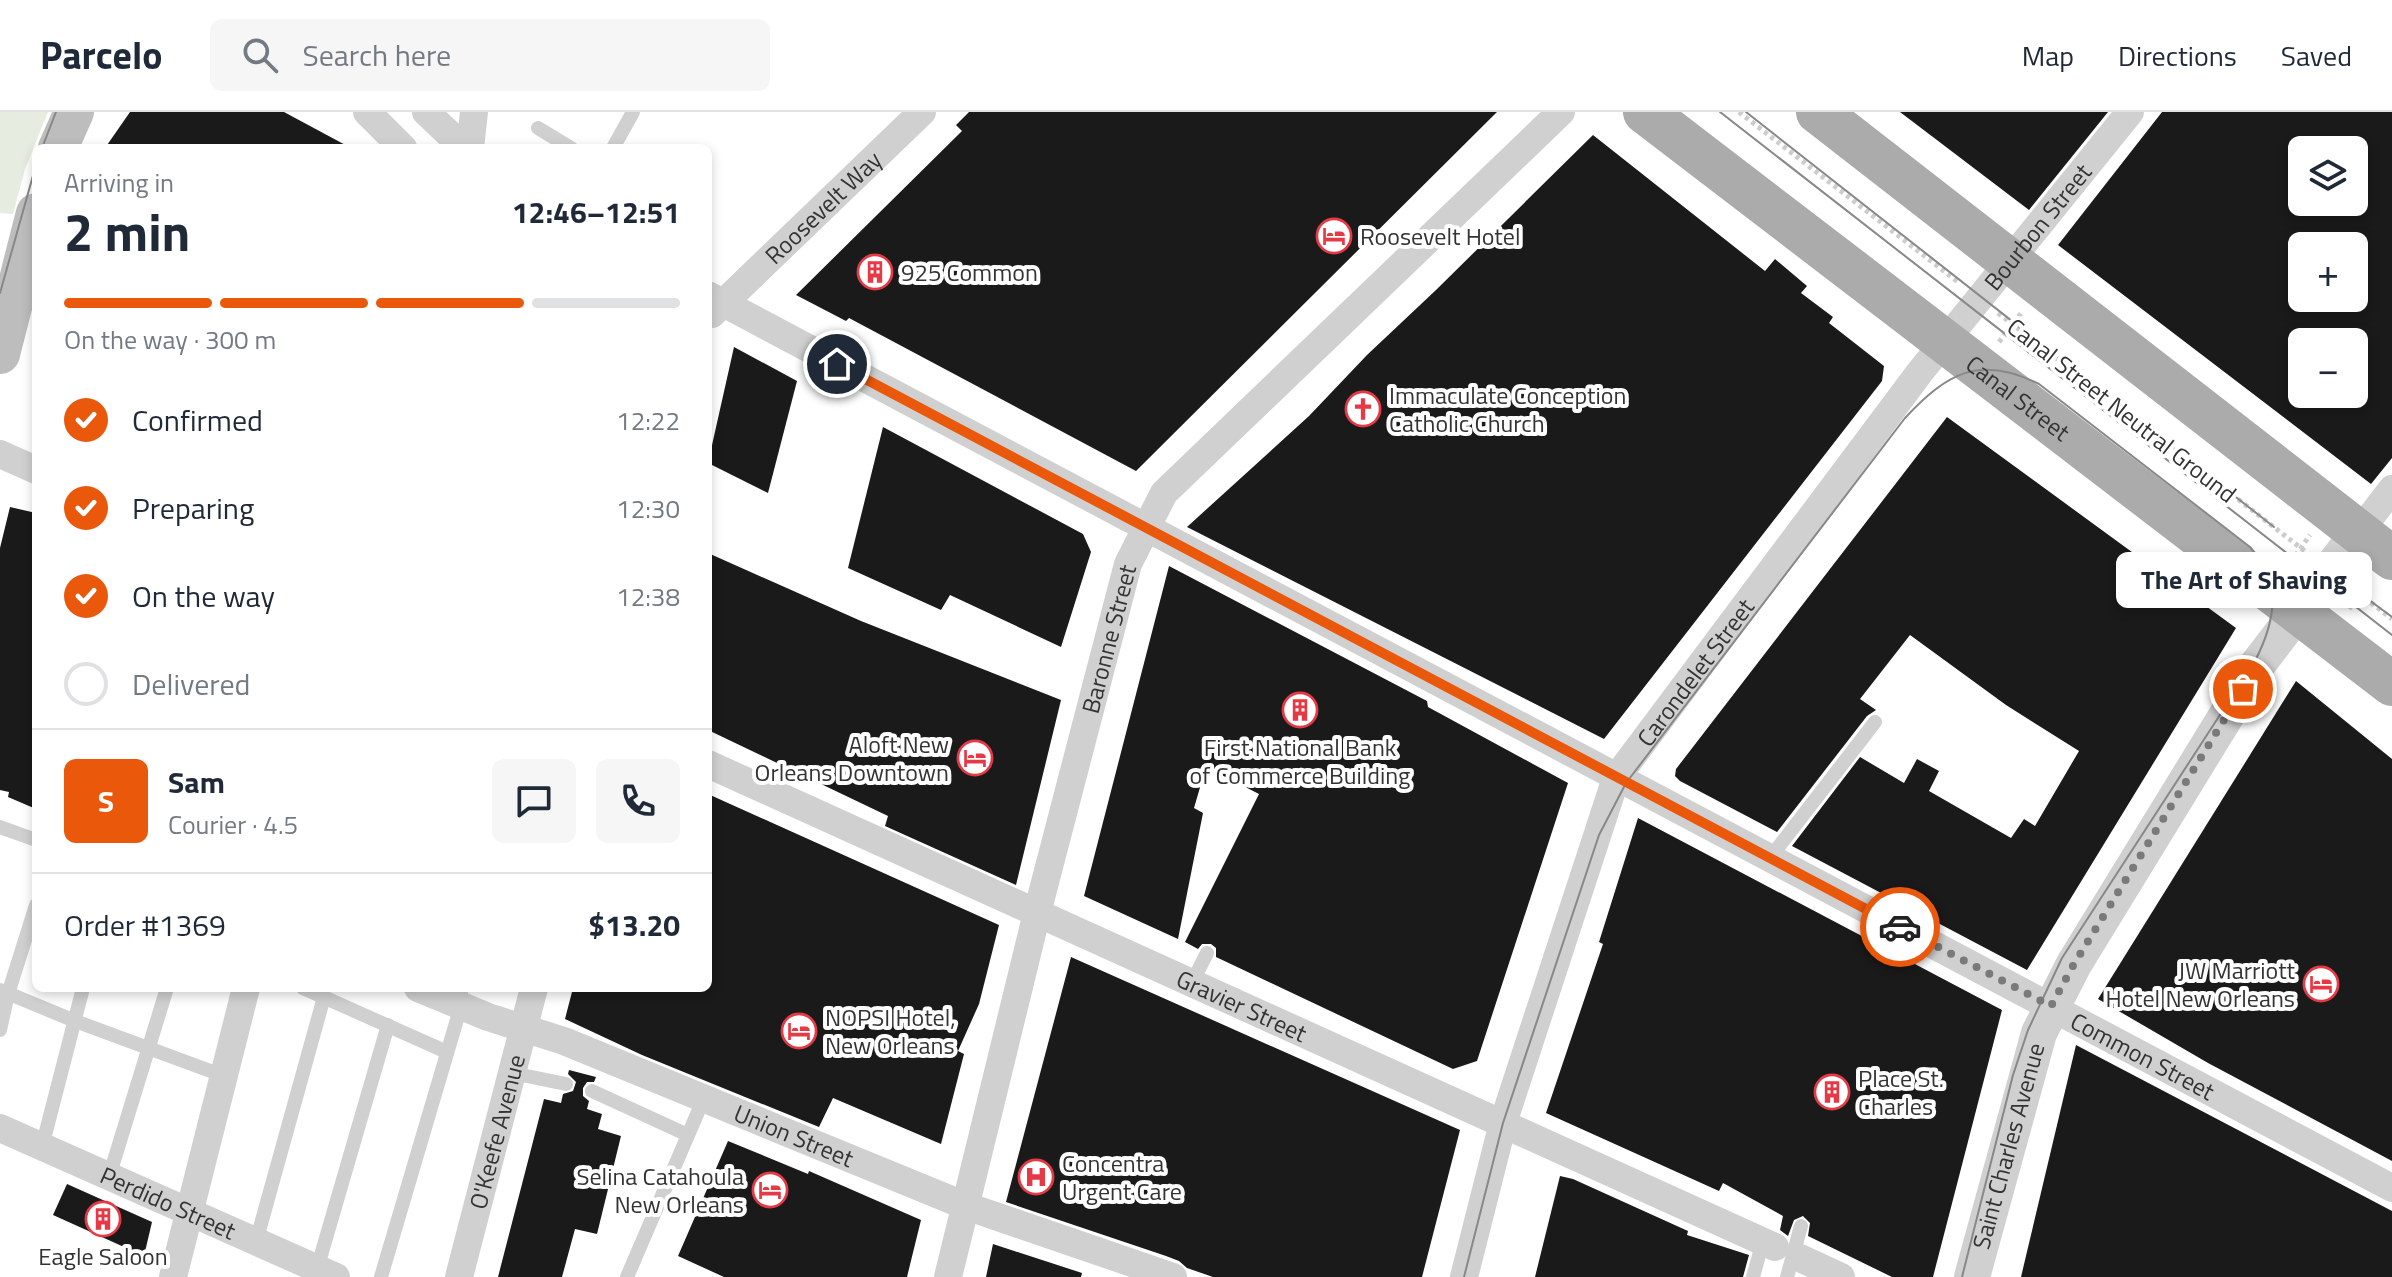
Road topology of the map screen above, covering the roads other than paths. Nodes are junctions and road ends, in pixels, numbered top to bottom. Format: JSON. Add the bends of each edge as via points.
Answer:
{"nodes":[{"id":1,"x":74,"y":112,"type":"edge"},
{"id":2,"x":367,"y":112,"type":"edge"},
{"id":3,"x":474,"y":112,"type":"edge"},
{"id":4,"x":633,"y":112,"type":"edge"},
{"id":5,"x":922,"y":112,"type":"edge"},
{"id":6,"x":1561,"y":112,"type":"edge"},
{"id":7,"x":1645,"y":112,"type":"edge"},
{"id":8,"x":1818,"y":112,"type":"edge"},
{"id":9,"x":2130,"y":112,"type":"edge"},
{"id":10,"x":435,"y":124,"type":"edge"},
{"id":11,"x":538,"y":128,"type":"dead end"},
{"id":12,"x":60,"y":144,"type":"edge"},
{"id":13,"x":399,"y":144,"type":"edge"},
{"id":14,"x":462,"y":144,"type":"edge"},
{"id":15,"x":468,"y":144,"type":"edge"},
{"id":16,"x":564,"y":144,"type":"edge"},
{"id":17,"x":615,"y":144,"type":"edge"},
{"id":18,"x":21,"y":231,"type":"edge"},
{"id":19,"x":2011,"y":262,"type":"junction"},
{"id":20,"x":713,"y":305,"type":"edge"},
{"id":21,"x":1944,"y":343,"type":"junction"},
{"id":22,"x":0,"y":354,"type":"edge"},
{"id":23,"x":0,"y":454,"type":"edge"},
{"id":24,"x":32,"y":468,"type":"edge"},
{"id":25,"x":2392,"y":489,"type":"edge"},
{"id":26,"x":1144,"y":528,"type":"junction"},
{"id":27,"x":2374,"y":555,"type":"edge"},
{"id":28,"x":2297,"y":611,"type":"junction"},
{"id":29,"x":2392,"y":684,"type":"edge"},
{"id":30,"x":1875,"y":722,"type":"dead end"},
{"id":31,"x":712,"y":766,"type":"edge"},
{"id":32,"x":1616,"y":778,"type":"junction"},
{"id":33,"x":0,"y":827,"type":"edge"},
{"id":34,"x":32,"y":839,"type":"edge"},
{"id":35,"x":1770,"y":858,"type":"junction"},
{"id":36,"x":1037,"y":913,"type":"junction"},
{"id":37,"x":32,"y":916,"type":"edge"},
{"id":38,"x":1207,"y":953,"type":"dead end"},
{"id":39,"x":1192,"y":983,"type":"junction"},
{"id":40,"x":4,"y":992,"type":"edge"},
{"id":41,"x":82,"y":992,"type":"edge"},
{"id":42,"x":166,"y":992,"type":"edge"},
{"id":43,"x":245,"y":992,"type":"edge"},
{"id":44,"x":312,"y":992,"type":"edge"},
{"id":45,"x":437,"y":992,"type":"edge"},
{"id":46,"x":533,"y":992,"type":"edge"},
{"id":47,"x":324,"y":997,"type":"junction"},
{"id":48,"x":461,"y":997,"type":"edge"},
{"id":49,"x":2051,"y":1006,"type":"junction"},
{"id":50,"x":75,"y":1021,"type":"junction"},
{"id":51,"x":388,"y":1025,"type":"junction"},
{"id":52,"x":523,"y":1028,"type":"junction"},
{"id":53,"x":0,"y":1030,"type":"edge"},
{"id":54,"x":149,"y":1048,"type":"junction"},
{"id":55,"x":447,"y":1052,"type":"junction"},
{"id":56,"x":512,"y":1073,"type":"junction"},
{"id":57,"x":224,"y":1076,"type":"junction"},
{"id":58,"x":566,"y":1084,"type":"dead end"},
{"id":59,"x":592,"y":1091,"type":"dead end"},
{"id":60,"x":704,"y":1098,"type":"junction"},
{"id":61,"x":1503,"y":1123,"type":"junction"},
{"id":62,"x":0,"y":1129,"type":"edge"},
{"id":63,"x":688,"y":1135,"type":"junction"},
{"id":64,"x":42,"y":1147,"type":"junction"},
{"id":65,"x":109,"y":1177,"type":"junction"},
{"id":66,"x":2392,"y":1188,"type":"edge"},
{"id":67,"x":966,"y":1206,"type":"junction"},
{"id":68,"x":189,"y":1212,"type":"junction"},
{"id":69,"x":1801,"y":1226,"type":"dead end"},
{"id":70,"x":256,"y":1242,"type":"junction"},
{"id":71,"x":1782,"y":1259,"type":"edge"},
{"id":72,"x":327,"y":1273,"type":"edge"},
{"id":73,"x":173,"y":1277,"type":"edge"},
{"id":74,"x":381,"y":1277,"type":"edge"},
{"id":75,"x":459,"y":1277,"type":"edge"},
{"id":76,"x":627,"y":1277,"type":"edge"},
{"id":77,"x":948,"y":1277,"type":"edge"},
{"id":78,"x":1173,"y":1277,"type":"edge"},
{"id":79,"x":1464,"y":1277,"type":"edge"},
{"id":80,"x":1753,"y":1277,"type":"edge"},
{"id":81,"x":1841,"y":1277,"type":"edge"},
{"id":82,"x":1972,"y":1277,"type":"edge"}],
"edges":[{"from":1,"to":12,"type":"main road"},
{"from":2,"to":13,"type":"street"},
{"from":3,"to":15,"type":"street"},
{"from":4,"to":17,"type":"lane"},
{"from":5,"to":20,"type":"street","name":"Roosevelt Way"},
{"from":6,"to":26,"type":"street","name":"Baronne Street","via":[[1164,493]]},
{"from":7,"to":21,"type":"main road","name":"Canal Street"},
{"from":8,"to":19,"type":"main road"},
{"from":9,"to":19,"type":"street","name":"Bourbon Street"},
{"from":10,"to":14,"type":"street"},
{"from":11,"to":16,"type":"lane"},
{"from":18,"to":22,"type":"main road"},
{"from":19,"to":21,"type":"street","name":"Bourbon Street"},
{"from":19,"to":27,"type":"main road"},
{"from":20,"to":26,"type":"street","name":"Common Street"},
{"from":21,"to":28,"type":"main road","name":"Canal Street"},
{"from":21,"to":32,"type":"street","name":"Carondelet Street"},
{"from":23,"to":24,"type":"street"},
{"from":25,"to":27,"type":"street"},
{"from":26,"to":32,"type":"street","name":"Common Street"},
{"from":26,"to":36,"type":"street","name":"Baronne Street","via":[[1128,564]]},
{"from":27,"to":28,"type":"street","name":"Saint Charles Avenue","via":[[2315,559]]},
{"from":28,"to":29,"type":"main road","name":"Canal Street"},
{"from":28,"to":49,"type":"street","name":"Saint Charles Avenue","via":[[2258,664]]},
{"from":30,"to":35,"type":"lane"},
{"from":31,"to":36,"type":"street","name":"Gravier Street"},
{"from":32,"to":35,"type":"street","name":"Common Street"},
{"from":32,"to":61,"type":"street","name":"Carondelet Street"},
{"from":33,"to":34,"type":"lane"},
{"from":35,"to":49,"type":"street","name":"Common Street"},
{"from":36,"to":39,"type":"street","name":"Gravier Street"},
{"from":36,"to":67,"type":"street","name":"Baronne Street"},
{"from":37,"to":40,"type":"lane"},
{"from":38,"to":39,"type":"lane"},
{"from":39,"to":61,"type":"street","name":"Gravier Street"},
{"from":40,"to":50,"type":"lane"},
{"from":40,"to":53,"type":"lane"},
{"from":41,"to":50,"type":"lane"},
{"from":42,"to":54,"type":"lane"},
{"from":43,"to":57,"type":"street"},
{"from":44,"to":47,"type":"lane"},
{"from":45,"to":48,"type":"street","name":"Union Street"},
{"from":46,"to":52,"type":"street","name":"O'Keefe Avenue"},
{"from":47,"to":51,"type":"lane"},
{"from":47,"to":70,"type":"lane"},
{"from":48,"to":52,"type":"street","name":"Union Street"},
{"from":48,"to":55,"type":"lane"},
{"from":49,"to":66,"type":"street","name":"Common Street"},
{"from":49,"to":82,"type":"street","name":"Saint Charles Avenue"},
{"from":50,"to":54,"type":"lane"},
{"from":50,"to":64,"type":"lane"},
{"from":51,"to":55,"type":"lane"},
{"from":51,"to":72,"type":"lane"},
{"from":52,"to":56,"type":"street","name":"O'Keefe Avenue"},
{"from":52,"to":60,"type":"street","name":"Union Street"},
{"from":54,"to":57,"type":"lane"},
{"from":54,"to":65,"type":"lane"},
{"from":55,"to":74,"type":"lane"},
{"from":56,"to":58,"type":"lane"},
{"from":56,"to":75,"type":"street","name":"O'Keefe Avenue"},
{"from":57,"to":68,"type":"street"},
{"from":59,"to":63,"type":"lane"},
{"from":60,"to":63,"type":"lane"},
{"from":60,"to":67,"type":"street","name":"Union Street"},
{"from":61,"to":71,"type":"street","name":"Gravier Street"},
{"from":61,"to":79,"type":"street","name":"Carondelet Street"},
{"from":62,"to":64,"type":"street","name":"Perdido Street"},
{"from":63,"to":76,"type":"lane"},
{"from":64,"to":65,"type":"street","name":"Perdido Street"},
{"from":65,"to":68,"type":"street","name":"Perdido Street"},
{"from":67,"to":77,"type":"street","name":"Baronne Street"},
{"from":67,"to":78,"type":"street","name":"Union Street"},
{"from":68,"to":70,"type":"street","name":"Perdido Street"},
{"from":68,"to":73,"type":"street"},
{"from":69,"to":71,"type":"lane","bridge":true},
{"from":70,"to":72,"type":"street","name":"Perdido Street"},
{"from":71,"to":80,"type":"lane"},
{"from":71,"to":81,"type":"street","name":"Gravier Street"}]}
